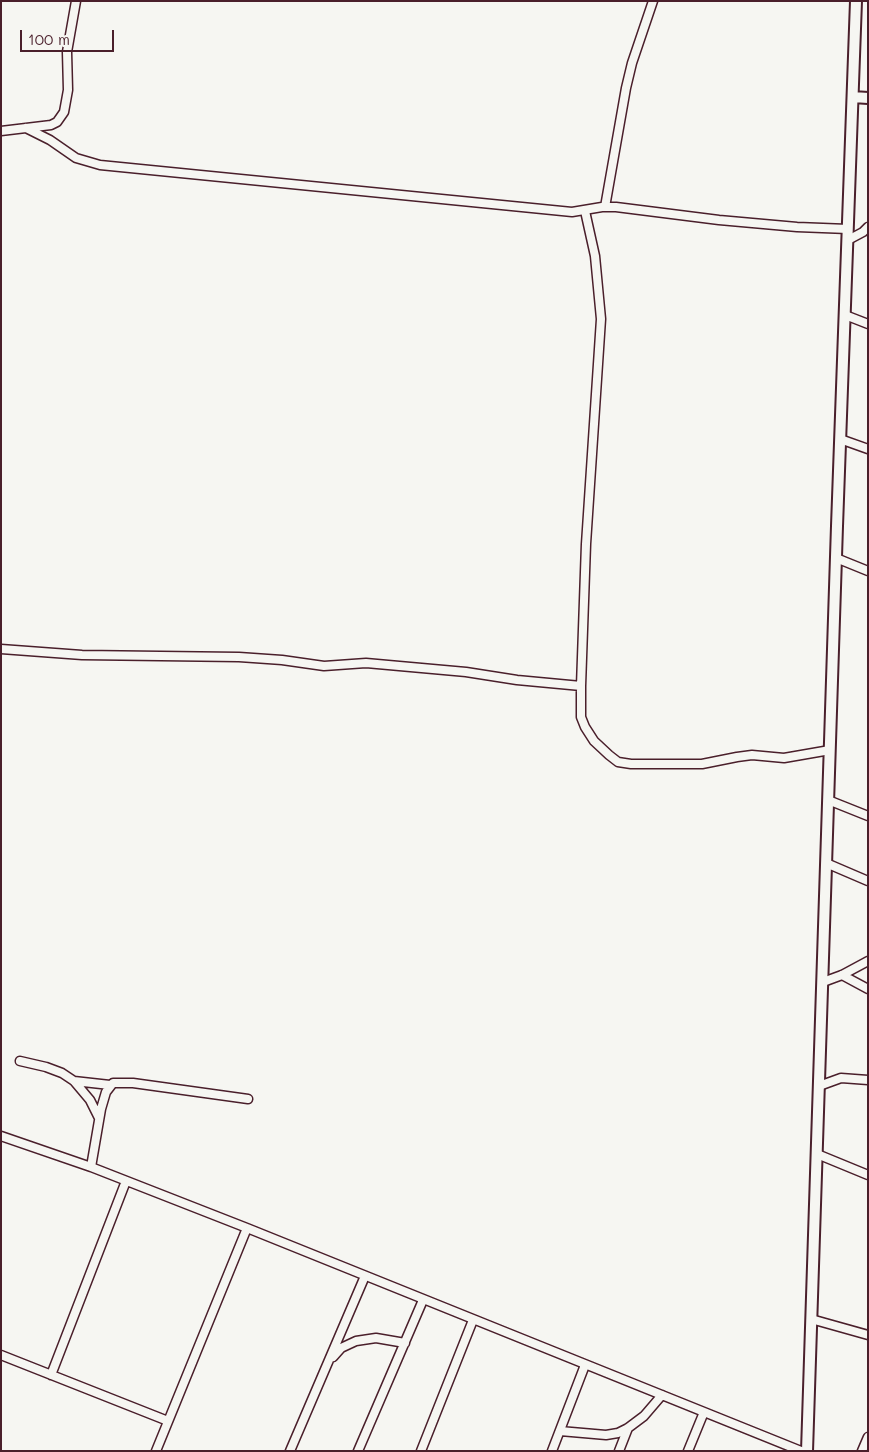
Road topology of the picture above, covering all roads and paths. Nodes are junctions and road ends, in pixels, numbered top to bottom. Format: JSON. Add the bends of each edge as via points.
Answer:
{"nodes":[{"id":1,"x":76,"y":1,"type":"edge"},
{"id":2,"x":653,"y":1,"type":"edge"},
{"id":3,"x":856,"y":1,"type":"edge"},
{"id":4,"x":853,"y":97,"type":"junction"},
{"id":5,"x":868,"y":98,"type":"edge"},
{"id":6,"x":26,"y":128,"type":"junction"},
{"id":7,"x":1,"y":131,"type":"edge"},
{"id":8,"x":605,"y":207,"type":"junction"},
{"id":9,"x":585,"y":210,"type":"junction"},
{"id":10,"x":868,"y":227,"type":"edge"},
{"id":11,"x":848,"y":229,"type":"junction"},
{"id":12,"x":848,"y":240,"type":"junction"},
{"id":13,"x":845,"y":315,"type":"junction"},
{"id":14,"x":868,"y":324,"type":"edge"},
{"id":15,"x":840,"y":439,"type":"junction"},
{"id":16,"x":868,"y":450,"type":"edge"},
{"id":17,"x":836,"y":558,"type":"junction"},
{"id":18,"x":868,"y":571,"type":"edge"},
{"id":19,"x":1,"y":649,"type":"edge"},
{"id":20,"x":581,"y":686,"type":"junction"},
{"id":21,"x":830,"y":750,"type":"junction"},
{"id":22,"x":828,"y":800,"type":"junction"},
{"id":23,"x":868,"y":816,"type":"edge"},
{"id":24,"x":826,"y":864,"type":"junction"},
{"id":25,"x":868,"y":881,"type":"edge"},
{"id":26,"x":868,"y":961,"type":"edge"},
{"id":27,"x":842,"y":974,"type":"junction"},
{"id":28,"x":823,"y":982,"type":"junction"},
{"id":29,"x":868,"y":989,"type":"edge"},
{"id":30,"x":20,"y":1061,"type":"dead end"},
{"id":31,"x":868,"y":1080,"type":"edge"},
{"id":32,"x":74,"y":1081,"type":"junction"},
{"id":33,"x":110,"y":1085,"type":"junction"},
{"id":34,"x":819,"y":1086,"type":"junction"},
{"id":35,"x":248,"y":1099,"type":"dead end"},
{"id":36,"x":100,"y":1118,"type":"junction"},
{"id":37,"x":1,"y":1136,"type":"edge"},
{"id":38,"x":817,"y":1154,"type":"junction"},
{"id":39,"x":90,"y":1167,"type":"junction"},
{"id":40,"x":868,"y":1175,"type":"edge"},
{"id":41,"x":126,"y":1181,"type":"junction"},
{"id":42,"x":247,"y":1228,"type":"junction"},
{"id":43,"x":365,"y":1276,"type":"junction"},
{"id":44,"x":423,"y":1300,"type":"junction"},
{"id":45,"x":811,"y":1319,"type":"junction"},
{"id":46,"x":473,"y":1320,"type":"junction"},
{"id":47,"x":868,"y":1335,"type":"edge"},
{"id":48,"x":405,"y":1343,"type":"junction"},
{"id":49,"x":1,"y":1355,"type":"edge"},
{"id":50,"x":328,"y":1362,"type":"junction"},
{"id":51,"x":585,"y":1365,"type":"junction"},
{"id":52,"x":51,"y":1375,"type":"junction"},
{"id":53,"x":662,"y":1395,"type":"junction"},
{"id":54,"x":704,"y":1412,"type":"junction"},
{"id":55,"x":168,"y":1421,"type":"junction"},
{"id":56,"x":628,"y":1428,"type":"junction"},
{"id":57,"x":560,"y":1431,"type":"junction"},
{"id":58,"x":868,"y":1437,"type":"edge"},
{"id":59,"x":156,"y":1451,"type":"edge"},
{"id":60,"x":290,"y":1451,"type":"edge"},
{"id":61,"x":358,"y":1451,"type":"edge"},
{"id":62,"x":421,"y":1451,"type":"edge"},
{"id":63,"x":552,"y":1451,"type":"edge"},
{"id":64,"x":619,"y":1451,"type":"edge"},
{"id":65,"x":688,"y":1451,"type":"edge"},
{"id":66,"x":801,"y":1451,"type":"edge"},
{"id":67,"x":807,"y":1451,"type":"edge"},
{"id":68,"x":862,"y":1451,"type":"edge"}],
"edges":[{"from":1,"to":6,"type":"street","via":[[67,56],[68,86],[64,112],[51,125]]},
{"from":2,"to":8,"type":"street","via":[[630,71]]},
{"from":3,"to":4,"type":"street"},
{"from":4,"to":5,"type":"street"},
{"from":4,"to":11,"type":"street"},
{"from":6,"to":7,"type":"street"},
{"from":6,"to":9,"type":"street","via":[[80,160],[100,165],[572,212]]},
{"from":8,"to":9,"type":"street"},
{"from":8,"to":11,"type":"street","via":[[719,220]]},
{"from":9,"to":20,"type":"street","via":[[595,256],[601,319],[586,544]]},
{"from":10,"to":12,"type":"street"},
{"from":11,"to":12,"type":"street"},
{"from":12,"to":13,"type":"street"},
{"from":13,"to":14,"type":"street"},
{"from":13,"to":15,"type":"street"},
{"from":15,"to":16,"type":"street"},
{"from":15,"to":17,"type":"street"},
{"from":17,"to":18,"type":"street"},
{"from":17,"to":21,"type":"street"},
{"from":19,"to":20,"type":"street","via":[[82,655],[239,657],[324,666],[366,663]]},
{"from":20,"to":21,"type":"street","via":[[581,716],[585,727],[594,741],[618,762],[702,764],[752,755],[784,758]]},
{"from":21,"to":22,"type":"street"},
{"from":22,"to":23,"type":"street"},
{"from":22,"to":24,"type":"street"},
{"from":24,"to":25,"type":"street"},
{"from":24,"to":28,"type":"street"},
{"from":26,"to":27,"type":"street"},
{"from":27,"to":28,"type":"street"},
{"from":27,"to":29,"type":"street"},
{"from":28,"to":34,"type":"street"},
{"from":30,"to":32,"type":"street","via":[[46,1067]]},
{"from":31,"to":34,"type":"street","via":[[841,1078]]},
{"from":32,"to":33,"type":"street"},
{"from":32,"to":36,"type":"street"},
{"from":33,"to":35,"type":"street","via":[[121,1082]]},
{"from":33,"to":36,"type":"street"},
{"from":34,"to":38,"type":"street"},
{"from":36,"to":39,"type":"street"},
{"from":37,"to":39,"type":"street"},
{"from":38,"to":40,"type":"street"},
{"from":38,"to":45,"type":"street"},
{"from":39,"to":41,"type":"street"},
{"from":41,"to":42,"type":"street"},
{"from":41,"to":52,"type":"street"},
{"from":42,"to":43,"type":"street"},
{"from":42,"to":55,"type":"street"},
{"from":43,"to":44,"type":"street"},
{"from":43,"to":50,"type":"street"},
{"from":44,"to":46,"type":"street"},
{"from":44,"to":48,"type":"street"},
{"from":45,"to":47,"type":"street"},
{"from":45,"to":67,"type":"street"},
{"from":46,"to":51,"type":"street"},
{"from":46,"to":62,"type":"street"},
{"from":48,"to":50,"type":"street","via":[[376,1338],[356,1341],[340,1348]]},
{"from":48,"to":61,"type":"street"},
{"from":49,"to":52,"type":"street"},
{"from":50,"to":60,"type":"street"},
{"from":51,"to":53,"type":"street"},
{"from":51,"to":57,"type":"street"},
{"from":52,"to":55,"type":"street"},
{"from":53,"to":54,"type":"street"},
{"from":53,"to":56,"type":"street","via":[[644,1416]]},
{"from":54,"to":65,"type":"street"},
{"from":54,"to":66,"type":"street"},
{"from":55,"to":59,"type":"street"},
{"from":56,"to":57,"type":"street","via":[[606,1435]]},
{"from":56,"to":64,"type":"street"},
{"from":57,"to":63,"type":"street"},
{"from":58,"to":68,"type":"street"}]}
